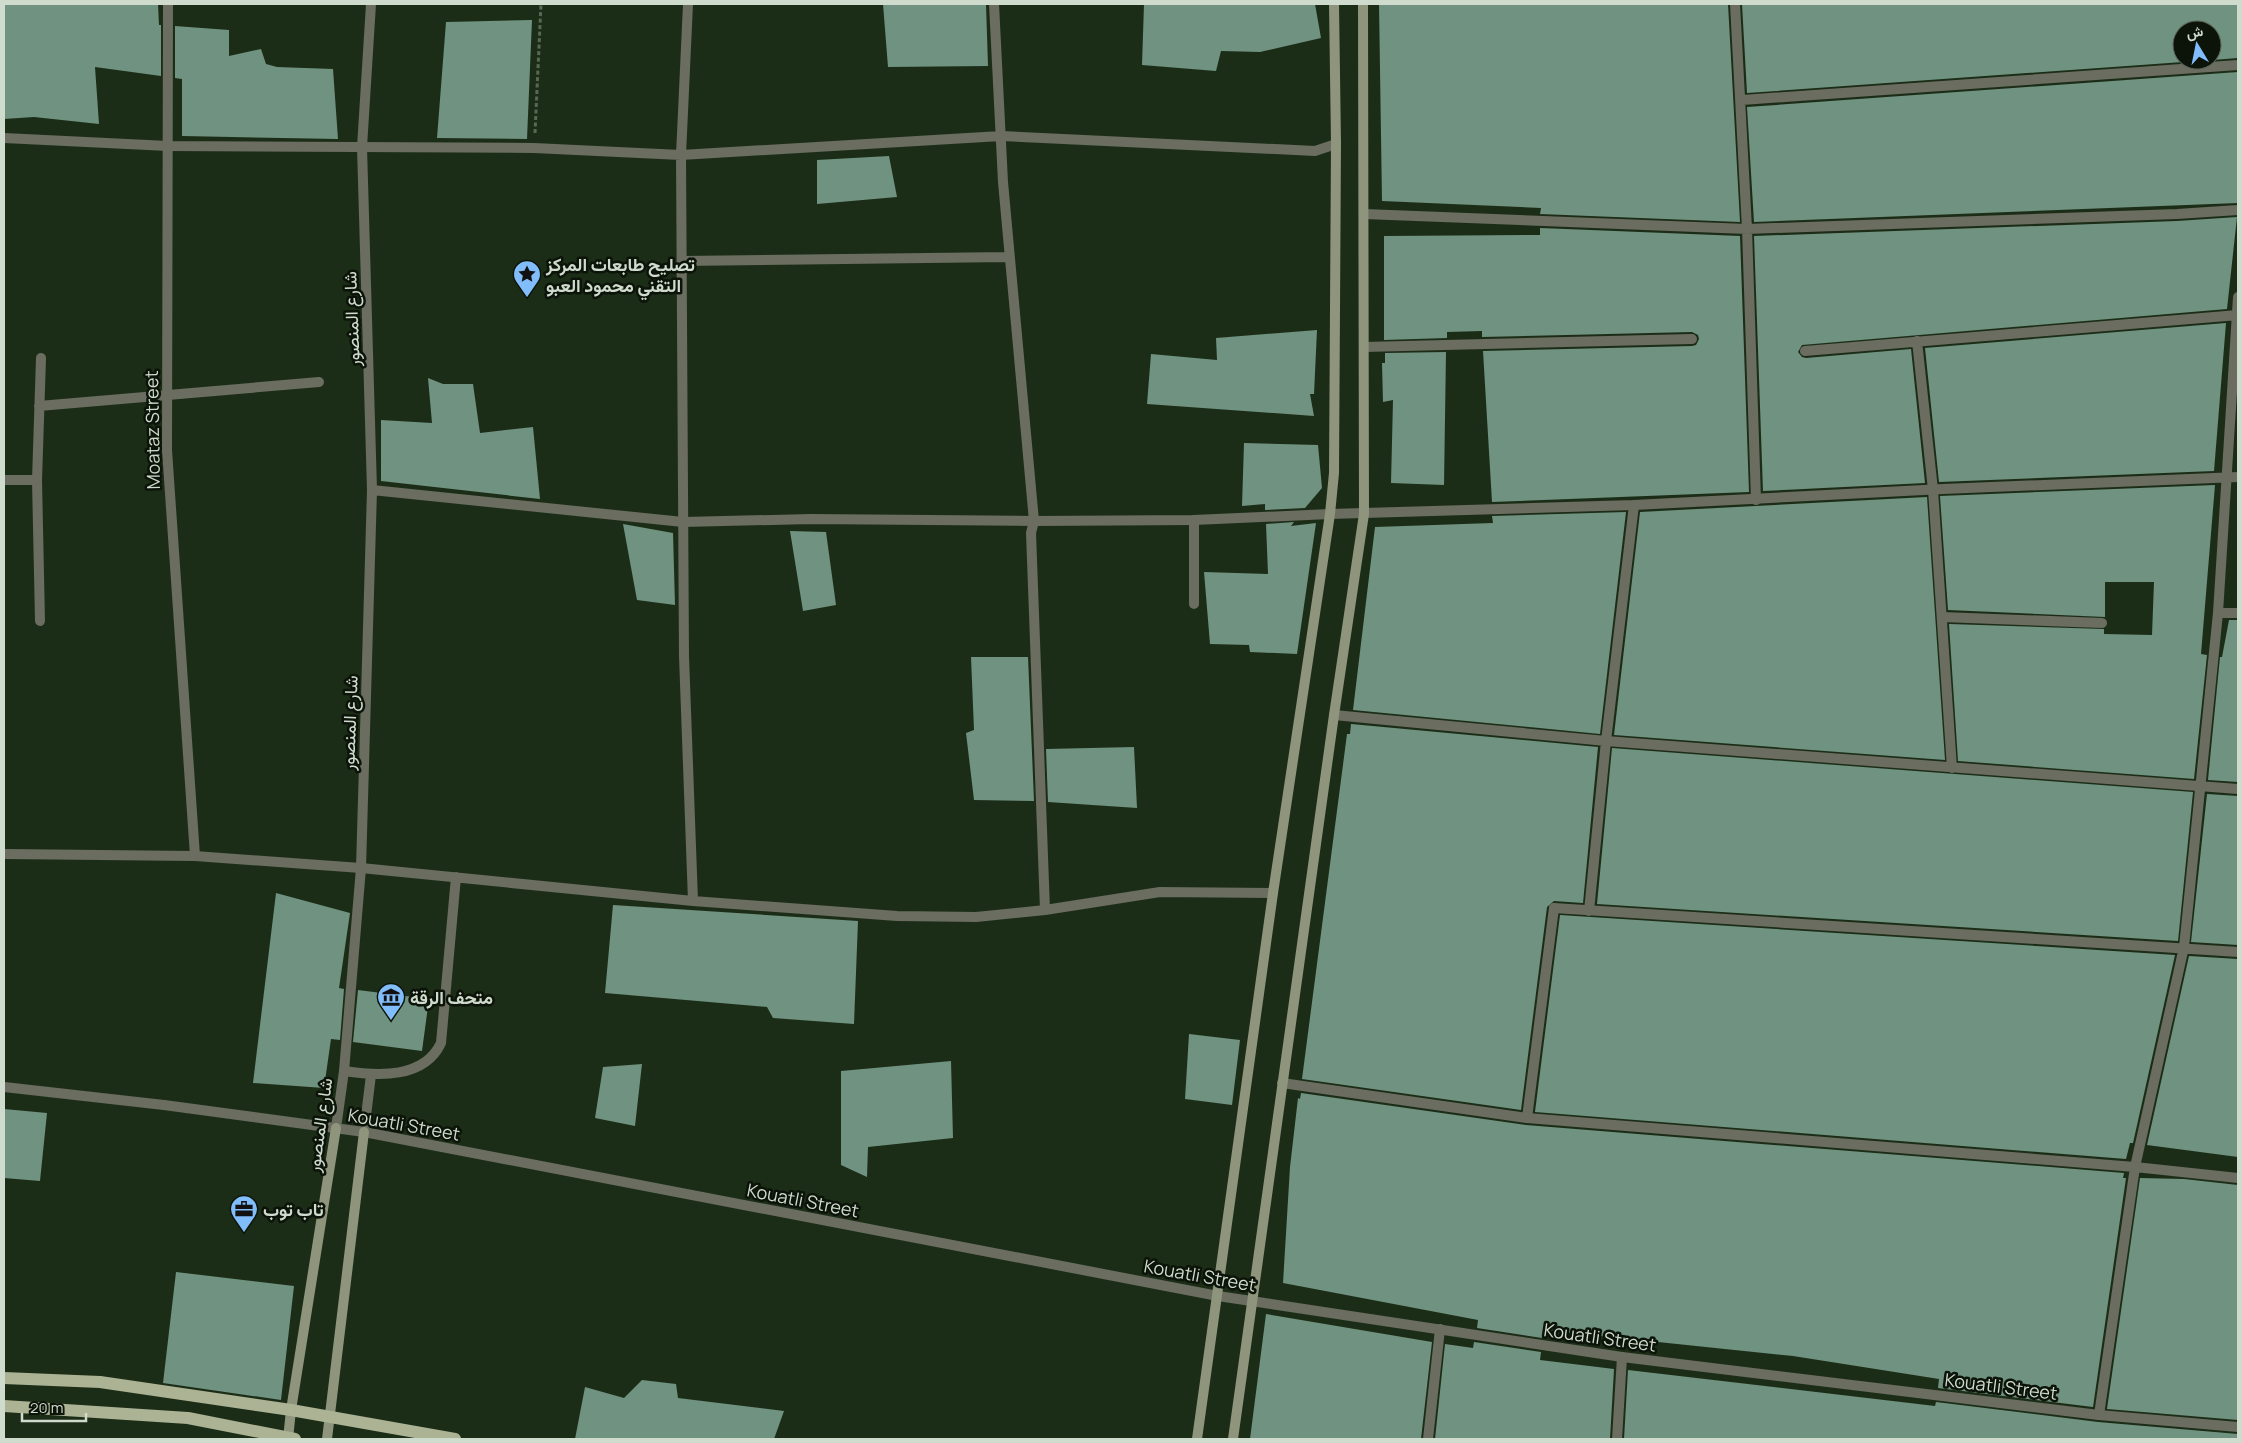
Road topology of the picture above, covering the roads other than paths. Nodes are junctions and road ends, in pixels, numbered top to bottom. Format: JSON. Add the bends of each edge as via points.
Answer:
{"nodes":[{"id":1,"x":168,"y":4,"type":"edge"},
{"id":2,"x":371,"y":4,"type":"edge"},
{"id":3,"x":688,"y":4,"type":"edge"},
{"id":4,"x":994,"y":4,"type":"edge"},
{"id":5,"x":1334,"y":4,"type":"edge"},
{"id":6,"x":1363,"y":4,"type":"edge"},
{"id":7,"x":1735,"y":4,"type":"edge"},
{"id":8,"x":2238,"y":65,"type":"edge"},
{"id":9,"x":1742,"y":100,"type":"junction"},
{"id":10,"x":1000,"y":136,"type":"junction"},
{"id":11,"x":4,"y":138,"type":"edge"},
{"id":12,"x":1336,"y":144,"type":"junction"},
{"id":13,"x":168,"y":146,"type":"junction"},
{"id":14,"x":362,"y":147,"type":"junction"},
{"id":15,"x":681,"y":155,"type":"junction"},
{"id":16,"x":2238,"y":210,"type":"edge"},
{"id":17,"x":1364,"y":214,"type":"junction"},
{"id":18,"x":1747,"y":229,"type":"junction"},
{"id":19,"x":1009,"y":256,"type":"junction"},
{"id":20,"x":682,"y":261,"type":"junction"},
{"id":21,"x":2238,"y":297,"type":"edge"},
{"id":22,"x":2237,"y":315,"type":"edge"},
{"id":23,"x":1692,"y":339,"type":"dead end"},
{"id":24,"x":1918,"y":342,"type":"junction"},
{"id":25,"x":1364,"y":347,"type":"junction"},
{"id":26,"x":1805,"y":351,"type":"dead end"},
{"id":27,"x":41,"y":358,"type":"dead end"},
{"id":28,"x":319,"y":382,"type":"dead end"},
{"id":29,"x":167,"y":396,"type":"junction"},
{"id":30,"x":39,"y":406,"type":"junction"},
{"id":31,"x":2233,"y":478,"type":"edge"},
{"id":32,"x":4,"y":480,"type":"edge"},
{"id":33,"x":37,"y":480,"type":"junction"},
{"id":34,"x":372,"y":490,"type":"junction"},
{"id":35,"x":1933,"y":490,"type":"junction"},
{"id":36,"x":1756,"y":500,"type":"junction"},
{"id":37,"x":1634,"y":505,"type":"junction"},
{"id":38,"x":1330,"y":514,"type":"junction"},
{"id":39,"x":1364,"y":514,"type":"junction"},
{"id":40,"x":1194,"y":520,"type":"junction"},
{"id":41,"x":1034,"y":521,"type":"junction"},
{"id":42,"x":683,"y":522,"type":"junction"},
{"id":43,"x":1194,"y":604,"type":"dead end"},
{"id":44,"x":2218,"y":613,"type":"junction"},
{"id":45,"x":2238,"y":614,"type":"edge"},
{"id":46,"x":1942,"y":617,"type":"junction"},
{"id":47,"x":40,"y":621,"type":"dead end"},
{"id":48,"x":2102,"y":623,"type":"dead end"},
{"id":49,"x":1334,"y":715,"type":"junction"},
{"id":50,"x":1606,"y":741,"type":"junction"},
{"id":51,"x":1952,"y":768,"type":"junction"},
{"id":52,"x":2202,"y":787,"type":"junction"},
{"id":53,"x":2238,"y":790,"type":"edge"},
{"id":54,"x":4,"y":854,"type":"edge"},
{"id":55,"x":195,"y":856,"type":"junction"},
{"id":56,"x":361,"y":868,"type":"junction"},
{"id":57,"x":456,"y":877,"type":"junction"},
{"id":58,"x":1273,"y":893,"type":"junction"},
{"id":59,"x":693,"y":901,"type":"junction"},
{"id":60,"x":1045,"y":910,"type":"junction"},
{"id":61,"x":1589,"y":911,"type":"junction"},
{"id":62,"x":2184,"y":947,"type":"junction"},
{"id":63,"x":2238,"y":952,"type":"edge"},
{"id":64,"x":344,"y":1071,"type":"junction"},
{"id":65,"x":371,"y":1075,"type":"junction"},
{"id":66,"x":1282,"y":1083,"type":"junction"},
{"id":67,"x":4,"y":1087,"type":"edge"},
{"id":68,"x":1527,"y":1118,"type":"junction"},
{"id":69,"x":336,"y":1128,"type":"junction"},
{"id":70,"x":364,"y":1132,"type":"junction"},
{"id":71,"x":2135,"y":1167,"type":"junction"},
{"id":72,"x":2238,"y":1178,"type":"edge"},
{"id":73,"x":1218,"y":1296,"type":"junction"},
{"id":74,"x":1252,"y":1300,"type":"junction"},
{"id":75,"x":1440,"y":1329,"type":"junction"},
{"id":76,"x":1622,"y":1357,"type":"junction"},
{"id":77,"x":4,"y":1378,"type":"edge"},
{"id":78,"x":4,"y":1406,"type":"edge"},
{"id":79,"x":291,"y":1410,"type":"junction"},
{"id":80,"x":2099,"y":1415,"type":"junction"},
{"id":81,"x":329,"y":1416,"type":"junction"},
{"id":82,"x":2238,"y":1427,"type":"edge"},
{"id":83,"x":290,"y":1439,"type":"edge"},
{"id":84,"x":327,"y":1439,"type":"edge"},
{"id":85,"x":455,"y":1439,"type":"edge"},
{"id":86,"x":1197,"y":1439,"type":"edge"},
{"id":87,"x":1233,"y":1439,"type":"edge"},
{"id":88,"x":1428,"y":1439,"type":"edge"},
{"id":89,"x":1617,"y":1439,"type":"edge"}],
"edges":[{"from":1,"to":13,"type":"street","name":"Moataz Street"},
{"from":2,"to":14,"type":"street","name":"شارع المنصور"},
{"from":3,"to":15,"type":"street"},
{"from":4,"to":10,"type":"street"},
{"from":5,"to":12,"type":"main road"},
{"from":6,"to":17,"type":"main road"},
{"from":7,"to":9,"type":"street"},
{"from":8,"to":9,"type":"street"},
{"from":9,"to":18,"type":"street"},
{"from":10,"to":12,"type":"street","via":[[1315,151]]},
{"from":10,"to":15,"type":"street"},
{"from":10,"to":19,"type":"street"},
{"from":11,"to":13,"type":"street"},
{"from":12,"to":38,"type":"main road","via":[[1334,473]]},
{"from":13,"to":14,"type":"street"},
{"from":13,"to":29,"type":"street","name":"Moataz Street"},
{"from":14,"to":15,"type":"street","via":[[534,148]]},
{"from":14,"to":34,"type":"street","name":"شارع المنصور"},
{"from":15,"to":20,"type":"street"},
{"from":16,"to":18,"type":"street"},
{"from":17,"to":18,"type":"street"},
{"from":17,"to":25,"type":"main road"},
{"from":18,"to":36,"type":"street"},
{"from":19,"to":20,"type":"street"},
{"from":19,"to":41,"type":"street"},
{"from":20,"to":42,"type":"street"},
{"from":21,"to":22,"type":"street"},
{"from":22,"to":24,"type":"street"},
{"from":22,"to":31,"type":"street"},
{"from":23,"to":25,"type":"street"},
{"from":24,"to":26,"type":"street"},
{"from":24,"to":35,"type":"street"},
{"from":25,"to":39,"type":"main road"},
{"from":27,"to":30,"type":"street"},
{"from":28,"to":29,"type":"street"},
{"from":29,"to":30,"type":"street"},
{"from":29,"to":55,"type":"street","name":"Moataz Street","via":[[167,450]]},
{"from":30,"to":33,"type":"street"},
{"from":31,"to":35,"type":"street"},
{"from":31,"to":44,"type":"street"},
{"from":32,"to":33,"type":"street"},
{"from":33,"to":47,"type":"street"},
{"from":34,"to":42,"type":"street"},
{"from":34,"to":56,"type":"street","name":"شارع المنصور"},
{"from":35,"to":36,"type":"street"},
{"from":35,"to":46,"type":"street"},
{"from":36,"to":37,"type":"street"},
{"from":37,"to":39,"type":"street"},
{"from":37,"to":50,"type":"street"},
{"from":38,"to":39,"type":"street"},
{"from":38,"to":40,"type":"street"},
{"from":38,"to":58,"type":"main road"},
{"from":39,"to":49,"type":"main road"},
{"from":40,"to":41,"type":"street"},
{"from":40,"to":43,"type":"street"},
{"from":41,"to":42,"type":"street","via":[[811,519]]},
{"from":41,"to":60,"type":"street","via":[[1031,533]]},
{"from":42,"to":59,"type":"street","via":[[684,656]]},
{"from":44,"to":45,"type":"street"},
{"from":44,"to":52,"type":"street"},
{"from":46,"to":48,"type":"street"},
{"from":46,"to":51,"type":"street"},
{"from":49,"to":50,"type":"street"},
{"from":49,"to":66,"type":"main road"},
{"from":50,"to":51,"type":"street"},
{"from":50,"to":61,"type":"street"},
{"from":51,"to":52,"type":"street"},
{"from":52,"to":53,"type":"street"},
{"from":52,"to":62,"type":"street"},
{"from":54,"to":55,"type":"street"},
{"from":55,"to":56,"type":"street"},
{"from":56,"to":57,"type":"street"},
{"from":56,"to":64,"type":"street","name":"شارع المنصور"},
{"from":57,"to":59,"type":"street"},
{"from":57,"to":65,"type":"street","via":[[441,1043],[431,1059],[414,1069]]},
{"from":58,"to":60,"type":"street","via":[[1160,892]]},
{"from":58,"to":73,"type":"main road"},
{"from":59,"to":60,"type":"street","via":[[897,916],[976,917]]},
{"from":61,"to":62,"type":"street"},
{"from":61,"to":68,"type":"street","via":[[1554,908]]},
{"from":62,"to":63,"type":"street"},
{"from":62,"to":71,"type":"street"},
{"from":64,"to":65,"type":"street"},
{"from":64,"to":69,"type":"street","name":"شارع المنصور"},
{"from":65,"to":70,"type":"street"},
{"from":66,"to":68,"type":"street"},
{"from":66,"to":74,"type":"main road"},
{"from":67,"to":69,"type":"street","name":"Kouatli Street"},
{"from":68,"to":71,"type":"street"},
{"from":69,"to":70,"type":"street","name":"Kouatli Street"},
{"from":69,"to":79,"type":"main road","name":"شارع المنصور"},
{"from":70,"to":73,"type":"street","name":"Kouatli Street"},
{"from":70,"to":81,"type":"main road"},
{"from":71,"to":72,"type":"street"},
{"from":71,"to":80,"type":"street"},
{"from":73,"to":74,"type":"street","name":"Kouatli Street"},
{"from":73,"to":86,"type":"main road"},
{"from":74,"to":75,"type":"street","name":"Kouatli Street"},
{"from":74,"to":87,"type":"main road"},
{"from":75,"to":76,"type":"street","name":"Kouatli Street"},
{"from":75,"to":88,"type":"street"},
{"from":76,"to":80,"type":"street","name":"Kouatli Street"},
{"from":76,"to":89,"type":"street"},
{"from":77,"to":79,"type":"main road","via":[[100,1382]]},
{"from":78,"to":83,"type":"main road","via":[[188,1418]]},
{"from":79,"to":81,"type":"main road"},
{"from":79,"to":83,"type":"main road","name":"شارع المنصور"},
{"from":80,"to":82,"type":"street","name":"Kouatli Street"},
{"from":81,"to":84,"type":"main road"},
{"from":81,"to":85,"type":"main road"}]}
